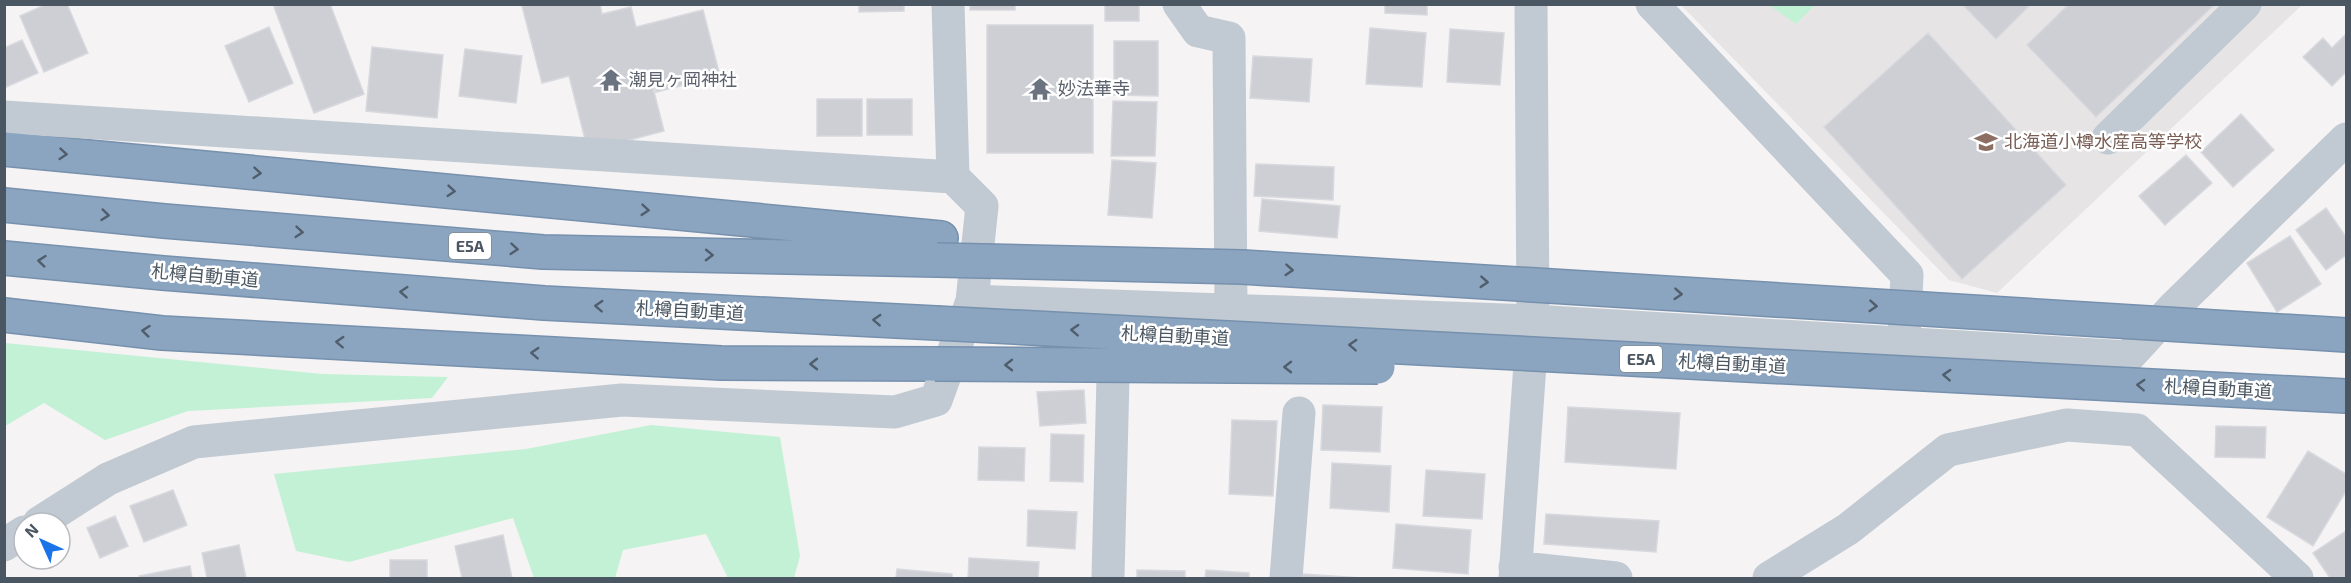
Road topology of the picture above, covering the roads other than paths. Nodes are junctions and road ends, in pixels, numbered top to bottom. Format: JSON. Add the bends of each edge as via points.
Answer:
{"nodes":[{"id":1,"x":948,"y":4,"type":"edge"},
{"id":2,"x":1179,"y":4,"type":"edge"},
{"id":3,"x":1531,"y":4,"type":"edge"},
{"id":4,"x":1652,"y":4,"type":"edge"},
{"id":5,"x":2246,"y":4,"type":"edge"},
{"id":6,"x":4,"y":117,"type":"edge"},
{"id":7,"x":2108,"y":138,"type":"dead end"},
{"id":8,"x":2346,"y":139,"type":"edge"},
{"id":9,"x":4,"y":149,"type":"edge"},
{"id":10,"x":952,"y":177,"type":"junction"},
{"id":11,"x":4,"y":206,"type":"edge"},
{"id":12,"x":939,"y":249,"type":"junction"},
{"id":13,"x":4,"y":258,"type":"edge"},
{"id":14,"x":972,"y":301,"type":"junction"},
{"id":15,"x":1115,"y":307,"type":"junction"},
{"id":16,"x":1231,"y":310,"type":"junction"},
{"id":17,"x":4,"y":315,"type":"edge"},
{"id":18,"x":1533,"y":321,"type":"junction"},
{"id":19,"x":2346,"y":335,"type":"edge"},
{"id":20,"x":1904,"y":344,"type":"junction"},
{"id":21,"x":1724,"y":364,"type":"junction"},
{"id":22,"x":2346,"y":396,"type":"edge"},
{"id":23,"x":1299,"y":413,"type":"dead end"},
{"id":24,"x":58,"y":511,"type":"edge"},
{"id":25,"x":1515,"y":573,"type":"edge"},
{"id":26,"x":1108,"y":579,"type":"edge"},
{"id":27,"x":1286,"y":579,"type":"edge"},
{"id":28,"x":1616,"y":579,"type":"edge"},
{"id":29,"x":1769,"y":579,"type":"edge"},
{"id":30,"x":2297,"y":579,"type":"edge"}],
"edges":[{"from":1,"to":10,"type":"street"},
{"from":2,"to":16,"type":"street","via":[[1198,31],[1230,38]]},
{"from":3,"to":18,"type":"street"},
{"from":4,"to":20,"type":"street","via":[[1907,276]]},
{"from":5,"to":7,"type":"street"},
{"from":6,"to":10,"type":"street"},
{"from":8,"to":20,"type":"street","via":[[2128,357]]},
{"from":9,"to":12,"type":"highway","one_way":true},
{"from":10,"to":14,"type":"street","via":[[982,206]]},
{"from":11,"to":12,"type":"highway","number":"E5A","one_way":true,"via":[[543,252]]},
{"from":12,"to":19,"type":"highway","number":"E5A","one_way":true,"bridge":true},
{"from":21,"to":13,"type":"highway","name":"札樽自動車道","number":"E5A","one_way":true,"bridge":true,"via":[[544,303]]},
{"from":14,"to":15,"type":"street"},
{"from":14,"to":24,"type":"street","via":[[936,400],[895,412],[622,400],[195,442],[108,479]]},
{"from":15,"to":16,"type":"street"},
{"from":15,"to":26,"type":"street"},
{"from":16,"to":18,"type":"street"},
{"from":21,"to":17,"type":"highway","one_way":true,"bridge":true,"via":[[1556,368],[709,362],[162,333]]},
{"from":18,"to":20,"type":"street"},
{"from":18,"to":25,"type":"street"},
{"from":22,"to":21,"type":"highway","name":"札樽自動車道","number":"E5A","one_way":true,"bridge":true},
{"from":23,"to":27,"type":"street"},
{"from":25,"to":28,"type":"street"},
{"from":29,"to":30,"type":"street","via":[[1848,529],[1948,450],[2067,425],[2137,430]]}]}
